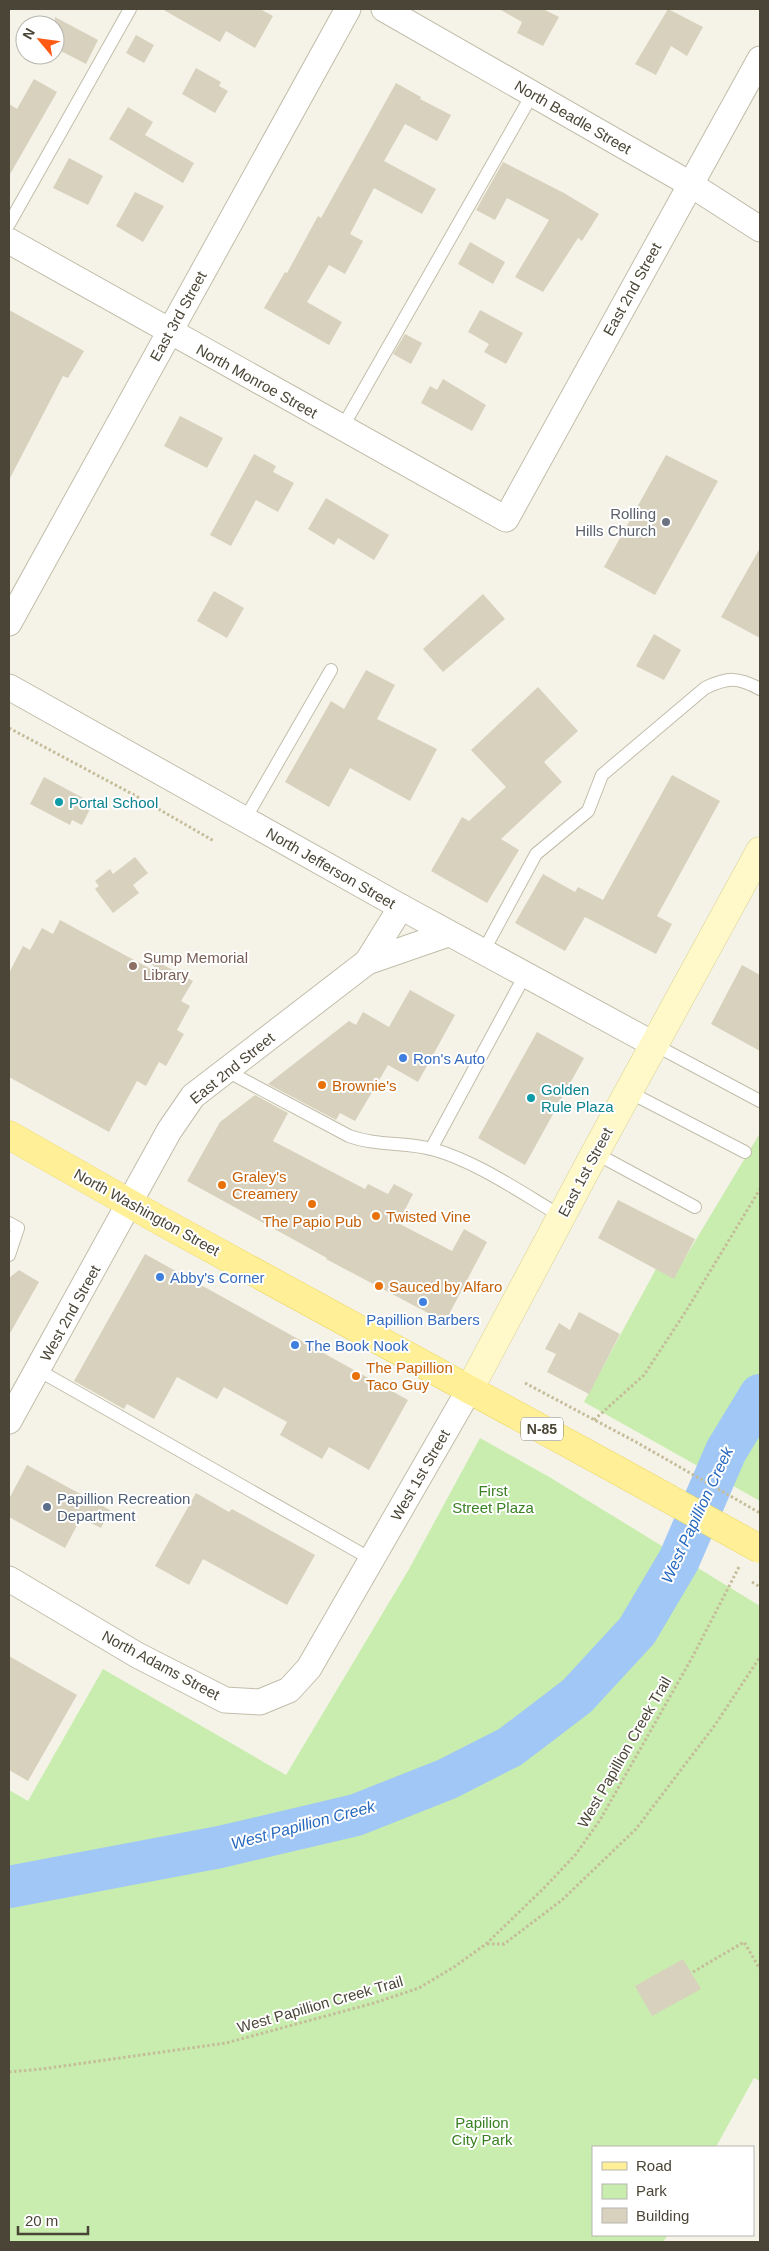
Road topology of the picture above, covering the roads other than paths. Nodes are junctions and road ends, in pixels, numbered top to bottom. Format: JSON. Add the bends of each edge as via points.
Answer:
{"nodes":[{"id":1,"x":130,"y":9,"type":"edge"},
{"id":2,"x":348,"y":9,"type":"edge"},
{"id":3,"x":384,"y":9,"type":"edge"},
{"id":4,"x":760,"y":59,"type":"edge"},
{"id":5,"x":533,"y":93,"type":"junction"},
{"id":6,"x":690,"y":184,"type":"junction"},
{"id":7,"x":9,"y":224,"type":"edge"},
{"id":8,"x":760,"y":229,"type":"edge"},
{"id":9,"x":9,"y":241,"type":"edge"},
{"id":10,"x":169,"y":331,"type":"junction"},
{"id":11,"x":342,"y":428,"type":"junction"},
{"id":12,"x":506,"y":519,"type":"joint"},
{"id":13,"x":9,"y":623,"type":"edge"},
{"id":14,"x":331,"y":670,"type":"dead end"},
{"id":15,"x":9,"y":686,"type":"edge"},
{"id":16,"x":760,"y":689,"type":"edge"},
{"id":17,"x":245,"y":819,"type":"junction"},
{"id":18,"x":760,"y":851,"type":"edge"},
{"id":19,"x":401,"y":907,"type":"junction"},
{"id":20,"x":448,"y":934,"type":"junction"},
{"id":21,"x":483,"y":952,"type":"junction"},
{"id":22,"x":368,"y":962,"type":"junction"},
{"id":23,"x":525,"y":975,"type":"junction"},
{"id":24,"x":654,"y":1045,"type":"junction"},
{"id":25,"x":225,"y":1070,"type":"junction"},
{"id":26,"x":629,"y":1092,"type":"junction"},
{"id":27,"x":760,"y":1102,"type":"edge"},
{"id":28,"x":9,"y":1135,"type":"edge"},
{"id":29,"x":431,"y":1149,"type":"junction"},
{"id":30,"x":745,"y":1152,"type":"dead end"},
{"id":31,"x":595,"y":1153,"type":"junction"},
{"id":32,"x":128,"y":1203,"type":"junction"},
{"id":33,"x":695,"y":1207,"type":"dead end"},
{"id":34,"x":561,"y":1216,"type":"junction"},
{"id":35,"x":9,"y":1222,"type":"edge"},
{"id":36,"x":9,"y":1255,"type":"edge"},
{"id":37,"x":38,"y":1370,"type":"junction"},
{"id":38,"x":469,"y":1390,"type":"junction"},
{"id":39,"x":9,"y":1421,"type":"edge"},
{"id":40,"x":750,"y":1556,"type":"edge"},
{"id":41,"x":371,"y":1559,"type":"junction"},
{"id":42,"x":9,"y":1580,"type":"edge"}],
"edges":[{"from":1,"to":7,"type":"lane"},
{"from":2,"to":10,"type":"street","name":"East 3rd Street"},
{"from":3,"to":5,"type":"street","name":"North Beadle Street"},
{"from":4,"to":6,"type":"street","name":"East 2nd Street"},
{"from":5,"to":6,"type":"street","name":"North Beadle Street"},
{"from":5,"to":11,"type":"lane"},
{"from":6,"to":8,"type":"street","name":"North Beadle Street"},
{"from":6,"to":12,"type":"street","name":"East 2nd Street"},
{"from":9,"to":10,"type":"street","name":"North Monroe Street"},
{"from":10,"to":11,"type":"street","name":"North Monroe Street"},
{"from":10,"to":13,"type":"street","name":"East 3rd Street"},
{"from":11,"to":12,"type":"street","name":"North Monroe Street"},
{"from":14,"to":17,"type":"lane"},
{"from":15,"to":17,"type":"street","name":"North Jefferson Street"},
{"from":16,"to":21,"type":"lane","via":[[743,680],[722,680],[705,688],[602,775],[588,811],[536,854]]},
{"from":17,"to":19,"type":"street","name":"North Jefferson Street"},
{"from":18,"to":24,"type":"main road","name":"East 1st Street"},
{"from":19,"to":20,"type":"street","name":"North Jefferson Street"},
{"from":19,"to":22,"type":"street"},
{"from":20,"to":21,"type":"street","name":"North Jefferson Street"},
{"from":20,"to":22,"type":"street"},
{"from":21,"to":23,"type":"street","name":"North Jefferson Street"},
{"from":22,"to":25,"type":"street","name":"East 2nd Street"},
{"from":23,"to":24,"type":"street","name":"North Jefferson Street"},
{"from":23,"to":29,"type":"lane"},
{"from":24,"to":26,"type":"main road","name":"East 1st Street"},
{"from":24,"to":27,"type":"lane"},
{"from":25,"to":29,"type":"lane","via":[[349,1136],[363,1141]]},
{"from":25,"to":32,"type":"street","name":"East 2nd Street","via":[[193,1096],[180,1113]]},
{"from":26,"to":30,"type":"lane"},
{"from":26,"to":31,"type":"main road","name":"East 1st Street"},
{"from":28,"to":32,"type":"main road","name":"North Washington Street","number":"N-85"},
{"from":29,"to":34,"type":"lane","via":[[467,1162]]},
{"from":31,"to":33,"type":"lane"},
{"from":31,"to":34,"type":"main road","name":"East 1st Street"},
{"from":32,"to":37,"type":"street","name":"West 2nd Street"},
{"from":32,"to":38,"type":"main road","name":"North Washington Street","number":"N-85"},
{"from":34,"to":38,"type":"main road","name":"East 1st Street"},
{"from":35,"to":36,"type":"lane","via":[[18,1228]]},
{"from":37,"to":39,"type":"street","name":"West 2nd Street"},
{"from":37,"to":41,"type":"lane"},
{"from":38,"to":40,"type":"main road","number":"N-85","bridge":true,"via":[[615,1469]]},
{"from":38,"to":41,"type":"street","name":"West 1st Street"},
{"from":41,"to":42,"type":"street","name":"North Adams Street","via":[[309,1668],[289,1690],[260,1702],[225,1700],[137,1655]]}]}
